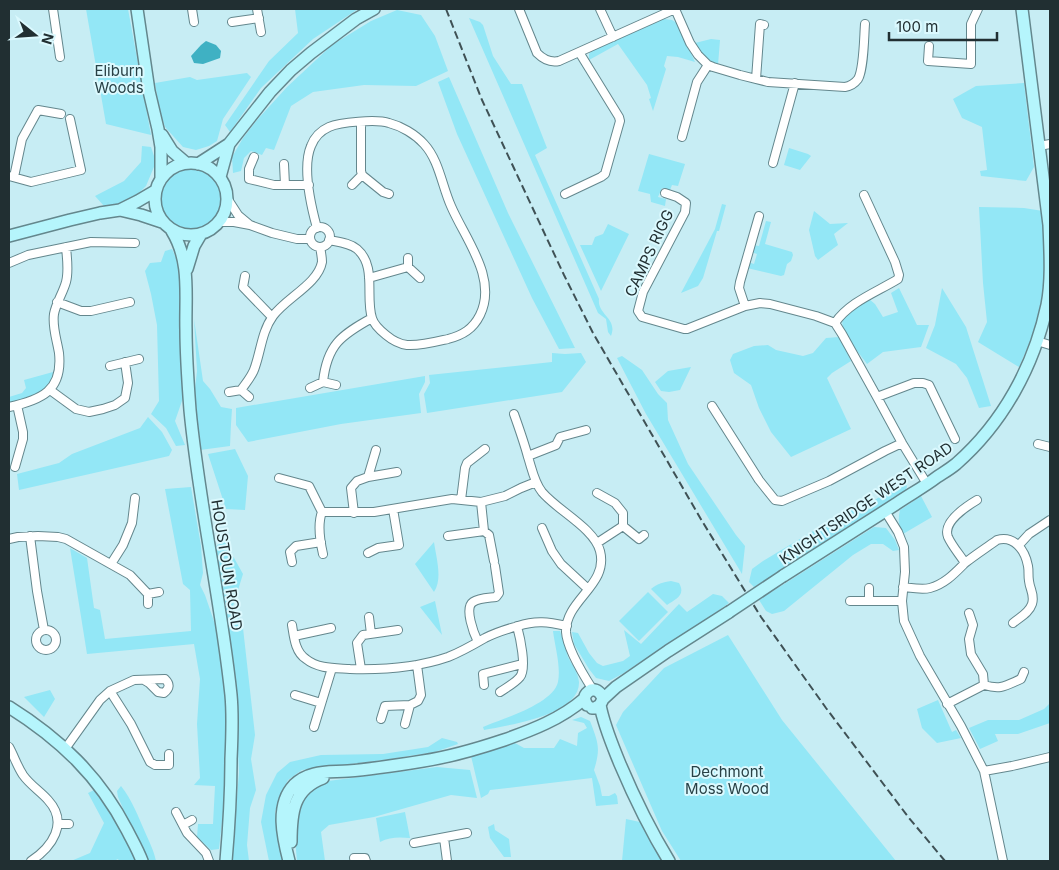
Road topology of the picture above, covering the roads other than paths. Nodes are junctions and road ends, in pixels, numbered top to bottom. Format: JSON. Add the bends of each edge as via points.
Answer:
{"nodes":[{"id":1,"x":53,"y":9,"type":"edge"},
{"id":2,"x":136,"y":9,"type":"edge"},
{"id":3,"x":192,"y":9,"type":"edge"},
{"id":4,"x":257,"y":9,"type":"edge"},
{"id":5,"x":374,"y":9,"type":"edge"},
{"id":6,"x":519,"y":9,"type":"edge"},
{"id":7,"x":600,"y":9,"type":"edge"},
{"id":8,"x":675,"y":9,"type":"edge"},
{"id":9,"x":978,"y":9,"type":"edge"},
{"id":10,"x":1022,"y":9,"type":"edge"},
{"id":11,"x":259,"y":18,"type":"junction"},
{"id":12,"x":194,"y":22,"type":"dead end"},
{"id":13,"x":232,"y":22,"type":"dead end"},
{"id":14,"x":764,"y":24,"type":"dead end"},
{"id":15,"x":865,"y":24,"type":"dead end"},
{"id":16,"x":261,"y":32,"type":"dead end"},
{"id":17,"x":613,"y":37,"type":"junction"},
{"id":18,"x":929,"y":46,"type":"dead end"},
{"id":19,"x":579,"y":52,"type":"junction"},
{"id":20,"x":60,"y":57,"type":"dead end"},
{"id":21,"x":708,"y":64,"type":"junction"},
{"id":22,"x":756,"y":79,"type":"junction"},
{"id":23,"x":795,"y":83,"type":"junction"},
{"id":24,"x":42,"y":101,"type":"dead end"},
{"id":25,"x":38,"y":110,"type":"junction"},
{"id":26,"x":61,"y":114,"type":"dead end"},
{"id":27,"x":70,"y":119,"type":"dead end"},
{"id":28,"x":361,"y":122,"type":"junction"},
{"id":29,"x":158,"y":129,"type":"junction"},
{"id":30,"x":682,"y":137,"type":"dead end"},
{"id":31,"x":229,"y":144,"type":"junction"},
{"id":32,"x":1045,"y":145,"type":"edge"},
{"id":33,"x":254,"y":157,"type":"dead end"},
{"id":34,"x":192,"y":163,"type":"junction"},
{"id":35,"x":773,"y":163,"type":"dead end"},
{"id":36,"x":284,"y":164,"type":"dead end"},
{"id":37,"x":362,"y":175,"type":"junction"},
{"id":38,"x":11,"y":177,"type":"edge"},
{"id":39,"x":220,"y":177,"type":"junction"},
{"id":40,"x":161,"y":179,"type":"junction"},
{"id":41,"x":249,"y":179,"type":"junction"},
{"id":42,"x":285,"y":185,"type":"junction"},
{"id":43,"x":308,"y":185,"type":"junction"},
{"id":44,"x":352,"y":185,"type":"dead end"},
{"id":45,"x":250,"y":189,"type":"dead end"},
{"id":46,"x":154,"y":191,"type":"junction"},
{"id":47,"x":666,"y":193,"type":"dead end"},
{"id":48,"x":389,"y":194,"type":"dead end"},
{"id":49,"x":565,"y":194,"type":"dead end"},
{"id":50,"x":864,"y":195,"type":"dead end"},
{"id":51,"x":227,"y":198,"type":"junction"},
{"id":52,"x":120,"y":210,"type":"junction"},
{"id":53,"x":759,"y":216,"type":"dead end"},
{"id":54,"x":162,"y":222,"type":"junction"},
{"id":55,"x":219,"y":222,"type":"junction"},
{"id":56,"x":250,"y":225,"type":"junction"},
{"id":57,"x":317,"y":228,"type":"junction"},
{"id":58,"x":172,"y":231,"type":"junction"},
{"id":59,"x":201,"y":234,"type":"junction"},
{"id":60,"x":9,"y":236,"type":"edge"},
{"id":61,"x":310,"y":239,"type":"junction"},
{"id":62,"x":329,"y":240,"type":"junction"},
{"id":63,"x":135,"y":243,"type":"dead end"},
{"id":64,"x":66,"y":247,"type":"junction"},
{"id":65,"x":320,"y":247,"type":"junction"},
{"id":66,"x":9,"y":263,"type":"edge"},
{"id":67,"x":1050,"y":270,"type":"edge"},
{"id":68,"x":186,"y":273,"type":"junction"},
{"id":69,"x":245,"y":276,"type":"dead end"},
{"id":70,"x":369,"y":278,"type":"junction"},
{"id":71,"x":420,"y":278,"type":"dead end"},
{"id":72,"x":58,"y":302,"type":"junction"},
{"id":73,"x":130,"y":302,"type":"dead end"},
{"id":74,"x":745,"y":306,"type":"junction"},
{"id":75,"x":272,"y":317,"type":"junction"},
{"id":76,"x":372,"y":318,"type":"junction"},
{"id":77,"x":835,"y":323,"type":"junction"},
{"id":78,"x":1037,"y":341,"type":"junction"},
{"id":79,"x":1050,"y":345,"type":"edge"},
{"id":80,"x":139,"y":359,"type":"dead end"},
{"id":81,"x":125,"y":362,"type":"junction"},
{"id":82,"x":110,"y":366,"type":"dead end"},
{"id":83,"x":323,"y":382,"type":"junction"},
{"id":84,"x":336,"y":385,"type":"dead end"},
{"id":85,"x":310,"y":388,"type":"dead end"},
{"id":86,"x":50,"y":390,"type":"junction"},
{"id":87,"x":241,"y":390,"type":"junction"},
{"id":88,"x":229,"y":392,"type":"dead end"},
{"id":89,"x":249,"y":397,"type":"dead end"},
{"id":90,"x":877,"y":397,"type":"junction"},
{"id":91,"x":17,"y":405,"type":"junction"},
{"id":92,"x":712,"y":406,"type":"dead end"},
{"id":93,"x":9,"y":407,"type":"edge"},
{"id":94,"x":514,"y":414,"type":"dead end"},
{"id":95,"x":586,"y":430,"type":"dead end"},
{"id":96,"x":955,"y":439,"type":"dead end"},
{"id":97,"x":902,"y":444,"type":"junction"},
{"id":98,"x":1038,"y":444,"type":"dead end"},
{"id":99,"x":1050,"y":447,"type":"edge"},
{"id":100,"x":485,"y":448,"type":"dead end"},
{"id":101,"x":376,"y":450,"type":"dead end"},
{"id":102,"x":1047,"y":455,"type":"dead end"},
{"id":103,"x":528,"y":456,"type":"junction"},
{"id":104,"x":15,"y":467,"type":"dead end"},
{"id":105,"x":397,"y":472,"type":"dead end"},
{"id":106,"x":279,"y":478,"type":"dead end"},
{"id":107,"x":368,"y":478,"type":"junction"},
{"id":108,"x":536,"y":482,"type":"junction"},
{"id":109,"x":927,"y":484,"type":"junction"},
{"id":110,"x":597,"y":493,"type":"dead end"},
{"id":111,"x":135,"y":498,"type":"dead end"},
{"id":112,"x":461,"y":500,"type":"junction"},
{"id":113,"x":977,"y":500,"type":"dead end"},
{"id":114,"x":481,"y":502,"type":"junction"},
{"id":115,"x":393,"y":509,"type":"junction"},
{"id":116,"x":885,"y":511,"type":"junction"},
{"id":117,"x":322,"y":512,"type":"junction"},
{"id":118,"x":354,"y":512,"type":"junction"},
{"id":119,"x":1050,"y":520,"type":"edge"},
{"id":120,"x":623,"y":526,"type":"junction"},
{"id":121,"x":542,"y":528,"type":"dead end"},
{"id":122,"x":484,"y":531,"type":"junction"},
{"id":123,"x":644,"y":535,"type":"dead end"},
{"id":124,"x":30,"y":536,"type":"junction"},
{"id":125,"x":448,"y":536,"type":"dead end"},
{"id":126,"x":9,"y":539,"type":"edge"},
{"id":127,"x":321,"y":542,"type":"junction"},
{"id":128,"x":597,"y":543,"type":"junction"},
{"id":129,"x":1019,"y":545,"type":"junction"},
{"id":130,"x":323,"y":554,"type":"dead end"},
{"id":131,"x":368,"y":554,"type":"dead end"},
{"id":132,"x":292,"y":562,"type":"dead end"},
{"id":133,"x":111,"y":564,"type":"junction"},
{"id":134,"x":966,"y":564,"type":"junction"},
{"id":135,"x":903,"y":587,"type":"junction"},
{"id":136,"x":869,"y":588,"type":"dead end"},
{"id":137,"x":588,"y":589,"type":"junction"},
{"id":138,"x":159,"y":592,"type":"dead end"},
{"id":139,"x":148,"y":594,"type":"junction"},
{"id":140,"x":850,"y":601,"type":"dead end"},
{"id":141,"x":869,"y":601,"type":"junction"},
{"id":142,"x":902,"y":601,"type":"junction"},
{"id":143,"x":148,"y":604,"type":"dead end"},
{"id":144,"x":969,"y":613,"type":"dead end"},
{"id":145,"x":369,"y":617,"type":"dead end"},
{"id":146,"x":1013,"y":623,"type":"dead end"},
{"id":147,"x":292,"y":625,"type":"dead end"},
{"id":148,"x":518,"y":626,"type":"junction"},
{"id":149,"x":567,"y":626,"type":"junction"},
{"id":150,"x":331,"y":628,"type":"dead end"},
{"id":151,"x":44,"y":630,"type":"dead end"},
{"id":152,"x":398,"y":630,"type":"dead end"},
{"id":153,"x":371,"y":634,"type":"junction"},
{"id":154,"x":294,"y":636,"type":"junction"},
{"id":155,"x":478,"y":642,"type":"junction"},
{"id":156,"x":522,"y":664,"type":"junction"},
{"id":157,"x":417,"y":665,"type":"junction"},
{"id":158,"x":332,"y":668,"type":"junction"},
{"id":159,"x":361,"y":669,"type":"junction"},
{"id":160,"x":1024,"y":672,"type":"dead end"},
{"id":161,"x":144,"y":680,"type":"dead end"},
{"id":162,"x":484,"y":685,"type":"dead end"},
{"id":163,"x":984,"y":685,"type":"junction"},
{"id":164,"x":110,"y":690,"type":"junction"},
{"id":165,"x":500,"y":692,"type":"dead end"},
{"id":166,"x":295,"y":695,"type":"dead end"},
{"id":167,"x":593,"y":699,"type":"junction"},
{"id":168,"x":321,"y":703,"type":"junction"},
{"id":169,"x":410,"y":704,"type":"junction"},
{"id":170,"x":948,"y":704,"type":"junction"},
{"id":171,"x":10,"y":712,"type":"edge"},
{"id":172,"x":381,"y":719,"type":"dead end"},
{"id":173,"x":404,"y":724,"type":"dead end"},
{"id":174,"x":314,"y":727,"type":"dead end"},
{"id":175,"x":9,"y":747,"type":"edge"},
{"id":176,"x":65,"y":749,"type":"junction"},
{"id":177,"x":169,"y":754,"type":"dead end"},
{"id":178,"x":1050,"y":757,"type":"edge"},
{"id":179,"x":169,"y":765,"type":"junction"},
{"id":180,"x":984,"y":771,"type":"junction"},
{"id":181,"x":170,"y":774,"type":"dead end"},
{"id":182,"x":176,"y":812,"type":"dead end"},
{"id":183,"x":192,"y":820,"type":"dead end"},
{"id":184,"x":58,"y":824,"type":"junction"},
{"id":185,"x":69,"y":824,"type":"dead end"},
{"id":186,"x":183,"y":825,"type":"junction"},
{"id":187,"x":467,"y":833,"type":"dead end"},
{"id":188,"x":444,"y":838,"type":"junction"},
{"id":189,"x":414,"y":843,"type":"dead end"},
{"id":190,"x":354,"y":858,"type":"dead end"},
{"id":191,"x":31,"y":861,"type":"edge"},
{"id":192,"x":142,"y":861,"type":"edge"},
{"id":193,"x":208,"y":861,"type":"edge"},
{"id":194,"x":226,"y":861,"type":"edge"},
{"id":195,"x":291,"y":861,"type":"edge"},
{"id":196,"x":366,"y":861,"type":"edge"},
{"id":197,"x":447,"y":861,"type":"edge"},
{"id":198,"x":668,"y":861,"type":"edge"},
{"id":199,"x":1003,"y":861,"type":"edge"}],
"edges":[{"from":1,"to":20,"type":"street"},
{"from":2,"to":29,"type":"street"},
{"from":3,"to":12,"type":"street"},
{"from":4,"to":11,"type":"street"},
{"from":5,"to":31,"type":"street","via":[[334,34],[291,70]]},
{"from":6,"to":19,"type":"street","via":[[542,58],[559,61]]},
{"from":7,"to":17,"type":"street"},
{"from":8,"to":17,"type":"street"},
{"from":8,"to":21,"type":"street","via":[[690,43]]},
{"from":9,"to":18,"type":"street","via":[[971,24],[974,60],[928,62]]},
{"from":10,"to":32,"type":"street","name":"KNIGHTSRIDGE WEST ROAD"},
{"from":11,"to":13,"type":"street"},
{"from":11,"to":16,"type":"street"},
{"from":14,"to":22,"type":"street","via":[[760,24]]},
{"from":15,"to":23,"type":"street","via":[[861,73],[851,86]]},
{"from":17,"to":19,"type":"street"},
{"from":19,"to":49,"type":"street","via":[[620,116],[620,121],[605,174]]},
{"from":21,"to":22,"type":"street"},
{"from":21,"to":30,"type":"street","via":[[697,82]]},
{"from":22,"to":23,"type":"street"},
{"from":23,"to":35,"type":"street"},
{"from":24,"to":25,"type":"street"},
{"from":25,"to":26,"type":"street"},
{"from":25,"to":38,"type":"street","via":[[22,139]]},
{"from":27,"to":38,"type":"street","via":[[82,173],[31,182]]},
{"from":28,"to":37,"type":"street"},
{"from":28,"to":43,"type":"street","via":[[328,127],[314,139],[308,156]]},
{"from":28,"to":76,"type":"street","via":[[387,122],[424,143],[474,251],[486,296],[476,324],[467,331],[423,344],[397,342],[383,333]]},
{"from":29,"to":34,"type":"street","via":[[172,151]]},
{"from":29,"to":40,"type":"street"},
{"from":31,"to":34,"type":"street"},
{"from":31,"to":39,"type":"street"},
{"from":32,"to":67,"type":"street","name":"KNIGHTSRIDGE WEST ROAD"},
{"from":33,"to":41,"type":"street"},
{"from":34,"to":39,"type":"street","via":[[212,170]]},
{"from":34,"to":40,"type":"street","via":[[171,168]]},
{"from":36,"to":42,"type":"street"},
{"from":37,"to":44,"type":"street"},
{"from":37,"to":48,"type":"street"},
{"from":39,"to":51,"type":"street"},
{"from":40,"to":46,"type":"street"},
{"from":41,"to":42,"type":"street"},
{"from":41,"to":45,"type":"street"},
{"from":42,"to":43,"type":"street"},
{"from":43,"to":57,"type":"street"},
{"from":46,"to":52,"type":"street"},
{"from":46,"to":54,"type":"street"},
{"from":47,"to":74,"type":"street","name":"CAMPS RIGG","via":[[686,203],[685,212],[643,292],[638,311],[640,315],[684,330]]},
{"from":50,"to":77,"type":"street","via":[[899,275],[898,279],[852,306]]},
{"from":51,"to":55,"type":"street"},
{"from":51,"to":56,"type":"street","via":[[238,215]]},
{"from":52,"to":54,"type":"street"},
{"from":52,"to":60,"type":"street"},
{"from":53,"to":74,"type":"street","via":[[739,288]]},
{"from":54,"to":58,"type":"street"},
{"from":55,"to":56,"type":"street"},
{"from":55,"to":59,"type":"street"},
{"from":56,"to":61,"type":"street","via":[[297,239]]},
{"from":57,"to":61,"type":"street"},
{"from":57,"to":62,"type":"street","via":[[328,231]]},
{"from":58,"to":59,"type":"street","via":[[190,236]]},
{"from":58,"to":68,"type":"street","name":"HOUSTOUN ROAD","via":[[179,242]]},
{"from":59,"to":68,"type":"street","name":"HOUSTOUN ROAD"},
{"from":61,"to":65,"type":"street"},
{"from":62,"to":65,"type":"street"},
{"from":62,"to":70,"type":"street","via":[[358,250],[364,257]]},
{"from":63,"to":64,"type":"street","via":[[91,242]]},
{"from":64,"to":66,"type":"street","via":[[28,255]]},
{"from":64,"to":72,"type":"street","via":[[66,281]]},
{"from":65,"to":75,"type":"street","via":[[319,273]]},
{"from":67,"to":78,"type":"street","name":"KNIGHTSRIDGE WEST ROAD","via":[[1047,304]]},
{"from":68,"to":194,"type":"street","name":"HOUSTOUN ROAD","via":[[186,351],[192,434],[231,696],[231,796]]},
{"from":69,"to":75,"type":"street","via":[[243,287]]},
{"from":70,"to":71,"type":"street","via":[[408,263]]},
{"from":70,"to":76,"type":"street"},
{"from":72,"to":73,"type":"street","via":[[81,311],[91,311],[120,308]]},
{"from":72,"to":86,"type":"street","via":[[54,322],[59,368]]},
{"from":74,"to":77,"type":"street","name":"CAMPS RIGG","via":[[770,304]]},
{"from":75,"to":87,"type":"street","via":[[255,369]]},
{"from":76,"to":83,"type":"street","via":[[334,346]]},
{"from":77,"to":90,"type":"street"},
{"from":78,"to":79,"type":"street"},
{"from":78,"to":109,"type":"street","name":"KNIGHTSRIDGE WEST ROAD","via":[[1010,400],[981,440],[955,466]]},
{"from":80,"to":81,"type":"street"},
{"from":81,"to":82,"type":"street"},
{"from":81,"to":86,"type":"street","via":[[128,383],[125,398],[103,410],[89,412],[76,409]]},
{"from":83,"to":84,"type":"street"},
{"from":83,"to":85,"type":"street"},
{"from":86,"to":91,"type":"street","via":[[43,396]]},
{"from":87,"to":88,"type":"street"},
{"from":87,"to":89,"type":"street"},
{"from":90,"to":96,"type":"street","via":[[914,383],[929,386]]},
{"from":90,"to":97,"type":"street"},
{"from":91,"to":93,"type":"street"},
{"from":91,"to":104,"type":"street","via":[[23,439]]},
{"from":92,"to":97,"type":"street","via":[[759,480],[778,502],[829,481]]},
{"from":94,"to":103,"type":"street"},
{"from":95,"to":103,"type":"street","via":[[560,437],[558,448]]},
{"from":97,"to":109,"type":"street"},
{"from":98,"to":99,"type":"street"},
{"from":99,"to":102,"type":"street"},
{"from":100,"to":112,"type":"street","via":[[467,463]]},
{"from":101,"to":107,"type":"street"},
{"from":103,"to":108,"type":"street"},
{"from":105,"to":107,"type":"street"},
{"from":106,"to":117,"type":"street","via":[[309,486]]},
{"from":107,"to":118,"type":"street","via":[[356,480],[351,488]]},
{"from":108,"to":114,"type":"street","via":[[505,496]]},
{"from":108,"to":128,"type":"street","via":[[549,499]]},
{"from":109,"to":116,"type":"street","name":"KNIGHTSRIDGE WEST ROAD"},
{"from":110,"to":120,"type":"street","via":[[615,503],[623,513]]},
{"from":111,"to":133,"type":"street","via":[[132,522]]},
{"from":112,"to":114,"type":"street"},
{"from":112,"to":115,"type":"street"},
{"from":113,"to":134,"type":"street","via":[[956,516],[947,532]]},
{"from":114,"to":122,"type":"street"},
{"from":115,"to":118,"type":"street"},
{"from":115,"to":131,"type":"street","via":[[399,545],[378,548]]},
{"from":116,"to":135,"type":"street","via":[[904,547]]},
{"from":116,"to":167,"type":"street","name":"KNIGHTSRIDGE WEST ROAD","bridge":true},
{"from":117,"to":118,"type":"street"},
{"from":117,"to":127,"type":"street"},
{"from":119,"to":129,"type":"street"},
{"from":120,"to":123,"type":"street","via":[[640,539]]},
{"from":120,"to":128,"type":"street"},
{"from":121,"to":137,"type":"street","via":[[561,564]]},
{"from":122,"to":125,"type":"street"},
{"from":122,"to":155,"type":"street","via":[[489,535],[499,593],[496,597],[471,603],[472,632]]},
{"from":124,"to":126,"type":"street"},
{"from":124,"to":133,"type":"street","via":[[58,537]]},
{"from":124,"to":151,"type":"street"},
{"from":127,"to":130,"type":"street"},
{"from":127,"to":132,"type":"street","via":[[296,546],[290,552]]},
{"from":128,"to":137,"type":"street","via":[[600,570]]},
{"from":129,"to":134,"type":"street","via":[[1009,539],[996,540]]},
{"from":129,"to":146,"type":"street","via":[[1029,568],[1034,597],[1027,613]]},
{"from":133,"to":139,"type":"street","via":[[130,575]]},
{"from":134,"to":135,"type":"street","via":[[930,588]]},
{"from":135,"to":142,"type":"street"},
{"from":136,"to":141,"type":"street"},
{"from":137,"to":149,"type":"street","via":[[571,611]]},
{"from":138,"to":139,"type":"street"},
{"from":139,"to":143,"type":"street"},
{"from":140,"to":141,"type":"street"},
{"from":141,"to":142,"type":"street"},
{"from":142,"to":170,"type":"street","via":[[904,621]]},
{"from":144,"to":163,"type":"street","via":[[973,626],[969,639],[972,654],[983,674]]},
{"from":145,"to":153,"type":"street"},
{"from":147,"to":154,"type":"street"},
{"from":148,"to":149,"type":"street","via":[[543,622]]},
{"from":148,"to":155,"type":"street"},
{"from":148,"to":156,"type":"street"},
{"from":149,"to":167,"type":"street","via":[[568,640]]},
{"from":150,"to":154,"type":"street"},
{"from":152,"to":153,"type":"street"},
{"from":153,"to":159,"type":"street","via":[[363,635],[357,643]]},
{"from":154,"to":158,"type":"street","via":[[297,649],[306,660]]},
{"from":155,"to":157,"type":"street","via":[[454,655]]},
{"from":156,"to":162,"type":"street","via":[[483,674]]},
{"from":156,"to":165,"type":"street","via":[[519,678]]},
{"from":157,"to":159,"type":"street","via":[[383,670]]},
{"from":157,"to":169,"type":"street","via":[[421,694],[418,701]]},
{"from":158,"to":159,"type":"street"},
{"from":158,"to":168,"type":"street"},
{"from":160,"to":163,"type":"street","via":[[1021,679],[1003,687]]},
{"from":161,"to":164,"type":"street","via":[[134,680]]},
{"from":163,"to":170,"type":"street"},
{"from":164,"to":176,"type":"street"},
{"from":164,"to":179,"type":"street","via":[[150,762]]},
{"from":166,"to":168,"type":"street"},
{"from":167,"to":195,"type":"street","name":"KNIGHTSRIDGE WEST ROAD","via":[[544,725],[479,748],[424,761],[313,774],[303,778],[290,790],[282,810]]},
{"from":167,"to":198,"type":"street","via":[[638,806]]},
{"from":168,"to":174,"type":"street"},
{"from":169,"to":172,"type":"street","via":[[385,706]]},
{"from":169,"to":173,"type":"street"},
{"from":170,"to":180,"type":"street"},
{"from":171,"to":176,"type":"street","via":[[33,723]]},
{"from":175,"to":184,"type":"street","via":[[22,774],[55,810]]},
{"from":176,"to":192,"type":"street","via":[[116,808]]},
{"from":177,"to":179,"type":"street"},
{"from":178,"to":180,"type":"street"},
{"from":179,"to":181,"type":"street"},
{"from":180,"to":199,"type":"street"},
{"from":182,"to":186,"type":"street"},
{"from":183,"to":186,"type":"street"},
{"from":184,"to":185,"type":"street"},
{"from":184,"to":191,"type":"street","via":[[48,847]]},
{"from":186,"to":193,"type":"street","via":[[206,853]]},
{"from":187,"to":188,"type":"street"},
{"from":188,"to":189,"type":"street"},
{"from":188,"to":197,"type":"street"},
{"from":190,"to":196,"type":"street","via":[[365,858]]}]}
